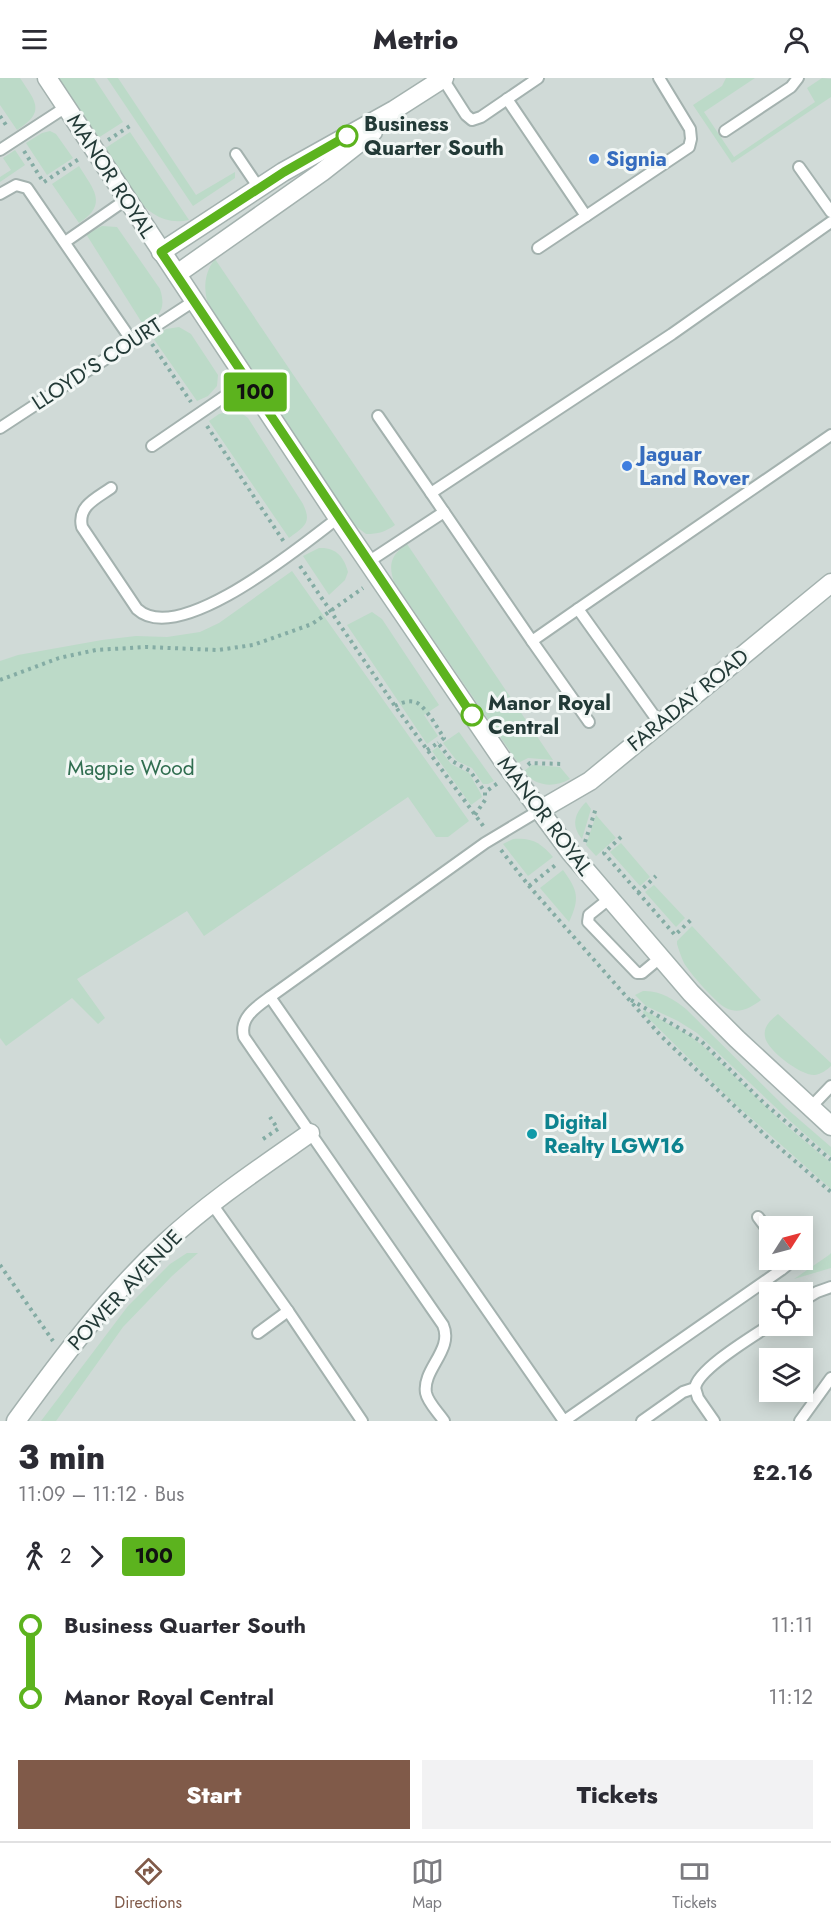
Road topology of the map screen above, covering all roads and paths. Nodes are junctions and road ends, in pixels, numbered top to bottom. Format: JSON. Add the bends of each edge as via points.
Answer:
{"nodes":[{"id":1,"x":47,"y":78,"type":"edge"},
{"id":2,"x":443,"y":78,"type":"edge"},
{"id":3,"x":538,"y":78,"type":"edge"},
{"id":4,"x":659,"y":78,"type":"edge"},
{"id":5,"x":798,"y":78,"type":"edge"},
{"id":6,"x":423,"y":84,"type":"edge"},
{"id":7,"x":507,"y":99,"type":"junction"},
{"id":8,"x":66,"y":107,"type":"junction"},
{"id":9,"x":0,"y":116,"type":"edge"},
{"id":10,"x":133,"y":124,"type":"dead end"},
{"id":11,"x":724,"y":131,"type":"dead end"},
{"id":12,"x":16,"y":140,"type":"junction"},
{"id":13,"x":0,"y":150,"type":"edge"},
{"id":14,"x":93,"y":150,"type":"junction"},
{"id":15,"x":236,"y":154,"type":"dead end"},
{"id":16,"x":799,"y":167,"type":"dead end"},
{"id":17,"x":44,"y":182,"type":"junction"},
{"id":18,"x":259,"y":188,"type":"junction"},
{"id":19,"x":49,"y":190,"type":"dead end"},
{"id":20,"x":0,"y":194,"type":"edge"},
{"id":21,"x":127,"y":199,"type":"junction"},
{"id":22,"x":831,"y":212,"type":"edge"},
{"id":23,"x":586,"y":216,"type":"junction"},
{"id":24,"x":831,"y":222,"type":"edge"},
{"id":25,"x":65,"y":242,"type":"junction"},
{"id":26,"x":538,"y":248,"type":"dead end"},
{"id":27,"x":161,"y":252,"type":"junction"},
{"id":28,"x":177,"y":274,"type":"junction"},
{"id":29,"x":194,"y":301,"type":"junction"},
{"id":30,"x":144,"y":333,"type":"junction"},
{"id":31,"x":132,"y":342,"type":"junction"},
{"id":32,"x":247,"y":381,"type":"junction"},
{"id":33,"x":199,"y":414,"type":"junction"},
{"id":34,"x":378,"y":416,"type":"dead end"},
{"id":35,"x":0,"y":429,"type":"edge"},
{"id":36,"x":831,"y":435,"type":"edge"},
{"id":37,"x":152,"y":446,"type":"dead end"},
{"id":38,"x":111,"y":488,"type":"dead end"},
{"id":39,"x":431,"y":493,"type":"junction"},
{"id":40,"x":444,"y":512,"type":"junction"},
{"id":41,"x":338,"y":518,"type":"junction"},
{"id":42,"x":291,"y":553,"type":"junction"},
{"id":43,"x":368,"y":562,"type":"junction"},
{"id":44,"x":379,"y":578,"type":"junction"},
{"id":45,"x":831,"y":583,"type":"edge"},
{"id":46,"x":578,"y":609,"type":"junction"},
{"id":47,"x":330,"y":611,"type":"junction"},
{"id":48,"x":532,"y":640,"type":"junction"},
{"id":49,"x":0,"y":680,"type":"edge"},
{"id":50,"x":395,"y":706,"type":"junction"},
{"id":51,"x":589,"y":722,"type":"dead end"},
{"id":52,"x":660,"y":724,"type":"junction"},
{"id":53,"x":438,"y":743,"type":"junction"},
{"id":54,"x":427,"y":750,"type":"junction"},
{"id":55,"x":485,"y":792,"type":"dead end"},
{"id":56,"x":540,"y":810,"type":"junction"},
{"id":57,"x":621,"y":837,"type":"dead end"},
{"id":58,"x":492,"y":838,"type":"junction"},
{"id":59,"x":656,"y":876,"type":"dead end"},
{"id":60,"x":638,"y":893,"type":"junction"},
{"id":61,"x":609,"y":899,"type":"junction"},
{"id":62,"x":693,"y":918,"type":"dead end"},
{"id":63,"x":660,"y":958,"type":"junction"},
{"id":64,"x":270,"y":997,"type":"junction"},
{"id":65,"x":630,"y":999,"type":"junction"},
{"id":66,"x":831,"y":1086,"type":"edge"},
{"id":67,"x":810,"y":1108,"type":"junction"},
{"id":68,"x":831,"y":1126,"type":"edge"},
{"id":69,"x":310,"y":1133,"type":"junction"},
{"id":70,"x":831,"y":1160,"type":"edge"},
{"id":71,"x":831,"y":1192,"type":"edge"},
{"id":72,"x":212,"y":1204,"type":"junction"},
{"id":73,"x":0,"y":1265,"type":"edge"},
{"id":74,"x":782,"y":1270,"type":"edge"},
{"id":75,"x":831,"y":1287,"type":"edge"},
{"id":76,"x":813,"y":1294,"type":"edge"},
{"id":77,"x":288,"y":1311,"type":"junction"},
{"id":78,"x":258,"y":1333,"type":"dead end"},
{"id":79,"x":759,"y":1333,"type":"edge"},
{"id":80,"x":54,"y":1342,"type":"dead end"},
{"id":81,"x":831,"y":1378,"type":"edge"},
{"id":82,"x":695,"y":1388,"type":"junction"},
{"id":83,"x":802,"y":1420,"type":"edge"},
{"id":84,"x":16,"y":1421,"type":"edge"},
{"id":85,"x":362,"y":1421,"type":"edge"},
{"id":86,"x":444,"y":1421,"type":"edge"},
{"id":87,"x":565,"y":1421,"type":"edge"},
{"id":88,"x":642,"y":1421,"type":"edge"},
{"id":89,"x":714,"y":1421,"type":"edge"}],
"edges":[{"from":1,"to":8,"type":"street","name":"MANOR ROYAL"},
{"from":2,"to":6,"type":"street"},
{"from":2,"to":7,"type":"lane","via":[[471,120]]},
{"from":3,"to":7,"type":"lane"},
{"from":4,"to":23,"type":"lane","via":[[690,129],[689,147]]},
{"from":5,"to":11,"type":"lane","via":[[791,87]]},
{"from":6,"to":18,"type":"street"},
{"from":6,"to":28,"type":"street","via":[[330,166]]},
{"from":7,"to":23,"type":"lane"},
{"from":8,"to":12,"type":"lane"},
{"from":8,"to":14,"type":"street","name":"MANOR ROYAL"},
{"from":9,"to":12,"type":"path"},
{"from":10,"to":14,"type":"path"},
{"from":12,"to":13,"type":"lane"},
{"from":12,"to":17,"type":"path"},
{"from":14,"to":17,"type":"path"},
{"from":14,"to":21,"type":"street","name":"MANOR ROYAL"},
{"from":15,"to":18,"type":"lane"},
{"from":16,"to":22,"type":"lane"},
{"from":17,"to":19,"type":"path"},
{"from":18,"to":27,"type":"street"},
{"from":20,"to":25,"type":"lane","via":[[16,185],[27,188]]},
{"from":21,"to":25,"type":"lane"},
{"from":21,"to":27,"type":"street","name":"MANOR ROYAL"},
{"from":23,"to":26,"type":"lane"},
{"from":24,"to":39,"type":"lane","via":[[672,334]]},
{"from":25,"to":31,"type":"lane"},
{"from":27,"to":28,"type":"street","name":"MANOR ROYAL"},
{"from":28,"to":29,"type":"street","name":"MANOR ROYAL"},
{"from":29,"to":30,"type":"lane","name":"LLOYD'S COURT"},
{"from":29,"to":32,"type":"street","name":"MANOR ROYAL"},
{"from":30,"to":31,"type":"lane","name":"LLOYD'S COURT"},
{"from":30,"to":33,"type":"path"},
{"from":31,"to":35,"type":"lane","name":"LLOYD'S COURT"},
{"from":32,"to":33,"type":"lane"},
{"from":32,"to":41,"type":"street","name":"MANOR ROYAL"},
{"from":33,"to":37,"type":"lane"},
{"from":33,"to":42,"type":"path"},
{"from":34,"to":39,"type":"lane"},
{"from":36,"to":46,"type":"lane"},
{"from":38,"to":42,"type":"lane","via":[[84,509],[82,527],[137,609],[148,617],[174,618],[202,609]]},
{"from":39,"to":40,"type":"lane"},
{"from":40,"to":43,"type":"lane"},
{"from":40,"to":48,"type":"lane"},
{"from":41,"to":42,"type":"lane"},
{"from":41,"to":43,"type":"street","name":"MANOR ROYAL"},
{"from":42,"to":47,"type":"path"},
{"from":43,"to":44,"type":"street","name":"MANOR ROYAL"},
{"from":44,"to":47,"type":"path"},
{"from":44,"to":56,"type":"street","name":"MANOR ROYAL"},
{"from":45,"to":52,"type":"street","name":"FARADAY ROAD"},
{"from":46,"to":48,"type":"lane"},
{"from":46,"to":52,"type":"lane"},
{"from":47,"to":49,"type":"path","via":[[306,626],[239,648],[96,650],[59,658]]},
{"from":47,"to":50,"type":"path"},
{"from":48,"to":51,"type":"lane"},
{"from":50,"to":53,"type":"path","via":[[415,702],[444,738]]},
{"from":50,"to":54,"type":"path"},
{"from":52,"to":56,"type":"street","name":"FARADAY ROAD","via":[[590,781]]},
{"from":53,"to":54,"type":"path"},
{"from":53,"to":55,"type":"path","via":[[452,761],[470,771]]},
{"from":54,"to":58,"type":"path"},
{"from":56,"to":58,"type":"lane"},
{"from":56,"to":61,"type":"street","name":"MANOR ROYAL"},
{"from":57,"to":60,"type":"path","via":[[604,853]]},
{"from":58,"to":64,"type":"lane"},
{"from":58,"to":65,"type":"path","via":[[529,886]]},
{"from":59,"to":60,"type":"path"},
{"from":60,"to":62,"type":"path","via":[[675,935]]},
{"from":61,"to":63,"type":"street","name":"MANOR ROYAL"},
{"from":61,"to":63,"type":"lane","via":[[589,915],[588,922],[637,973]]},
{"from":63,"to":67,"type":"street","name":"MANOR ROYAL"},
{"from":64,"to":69,"type":"lane","via":[[245,1019],[243,1033]]},
{"from":64,"to":87,"type":"lane"},
{"from":65,"to":70,"type":"path","via":[[701,1041],[765,1104]]},
{"from":65,"to":71,"type":"path","via":[[687,1061]]},
{"from":66,"to":67,"type":"lane"},
{"from":67,"to":68,"type":"street","name":"MANOR ROYAL"},
{"from":69,"to":72,"type":"street","name":"POWER AVENUE"},
{"from":69,"to":86,"type":"lane","via":[[444,1329],[445,1341],[426,1391]]},
{"from":72,"to":77,"type":"lane"},
{"from":72,"to":84,"type":"street","name":"POWER AVENUE","via":[[160,1248],[99,1313]]},
{"from":73,"to":80,"type":"path"},
{"from":74,"to":87,"type":"lane"},
{"from":75,"to":76,"type":"lane"},
{"from":77,"to":78,"type":"lane"},
{"from":77,"to":85,"type":"lane"},
{"from":79,"to":82,"type":"lane","via":[[706,1370]]},
{"from":81,"to":83,"type":"lane"},
{"from":82,"to":88,"type":"lane"},
{"from":82,"to":89,"type":"lane"}]}
